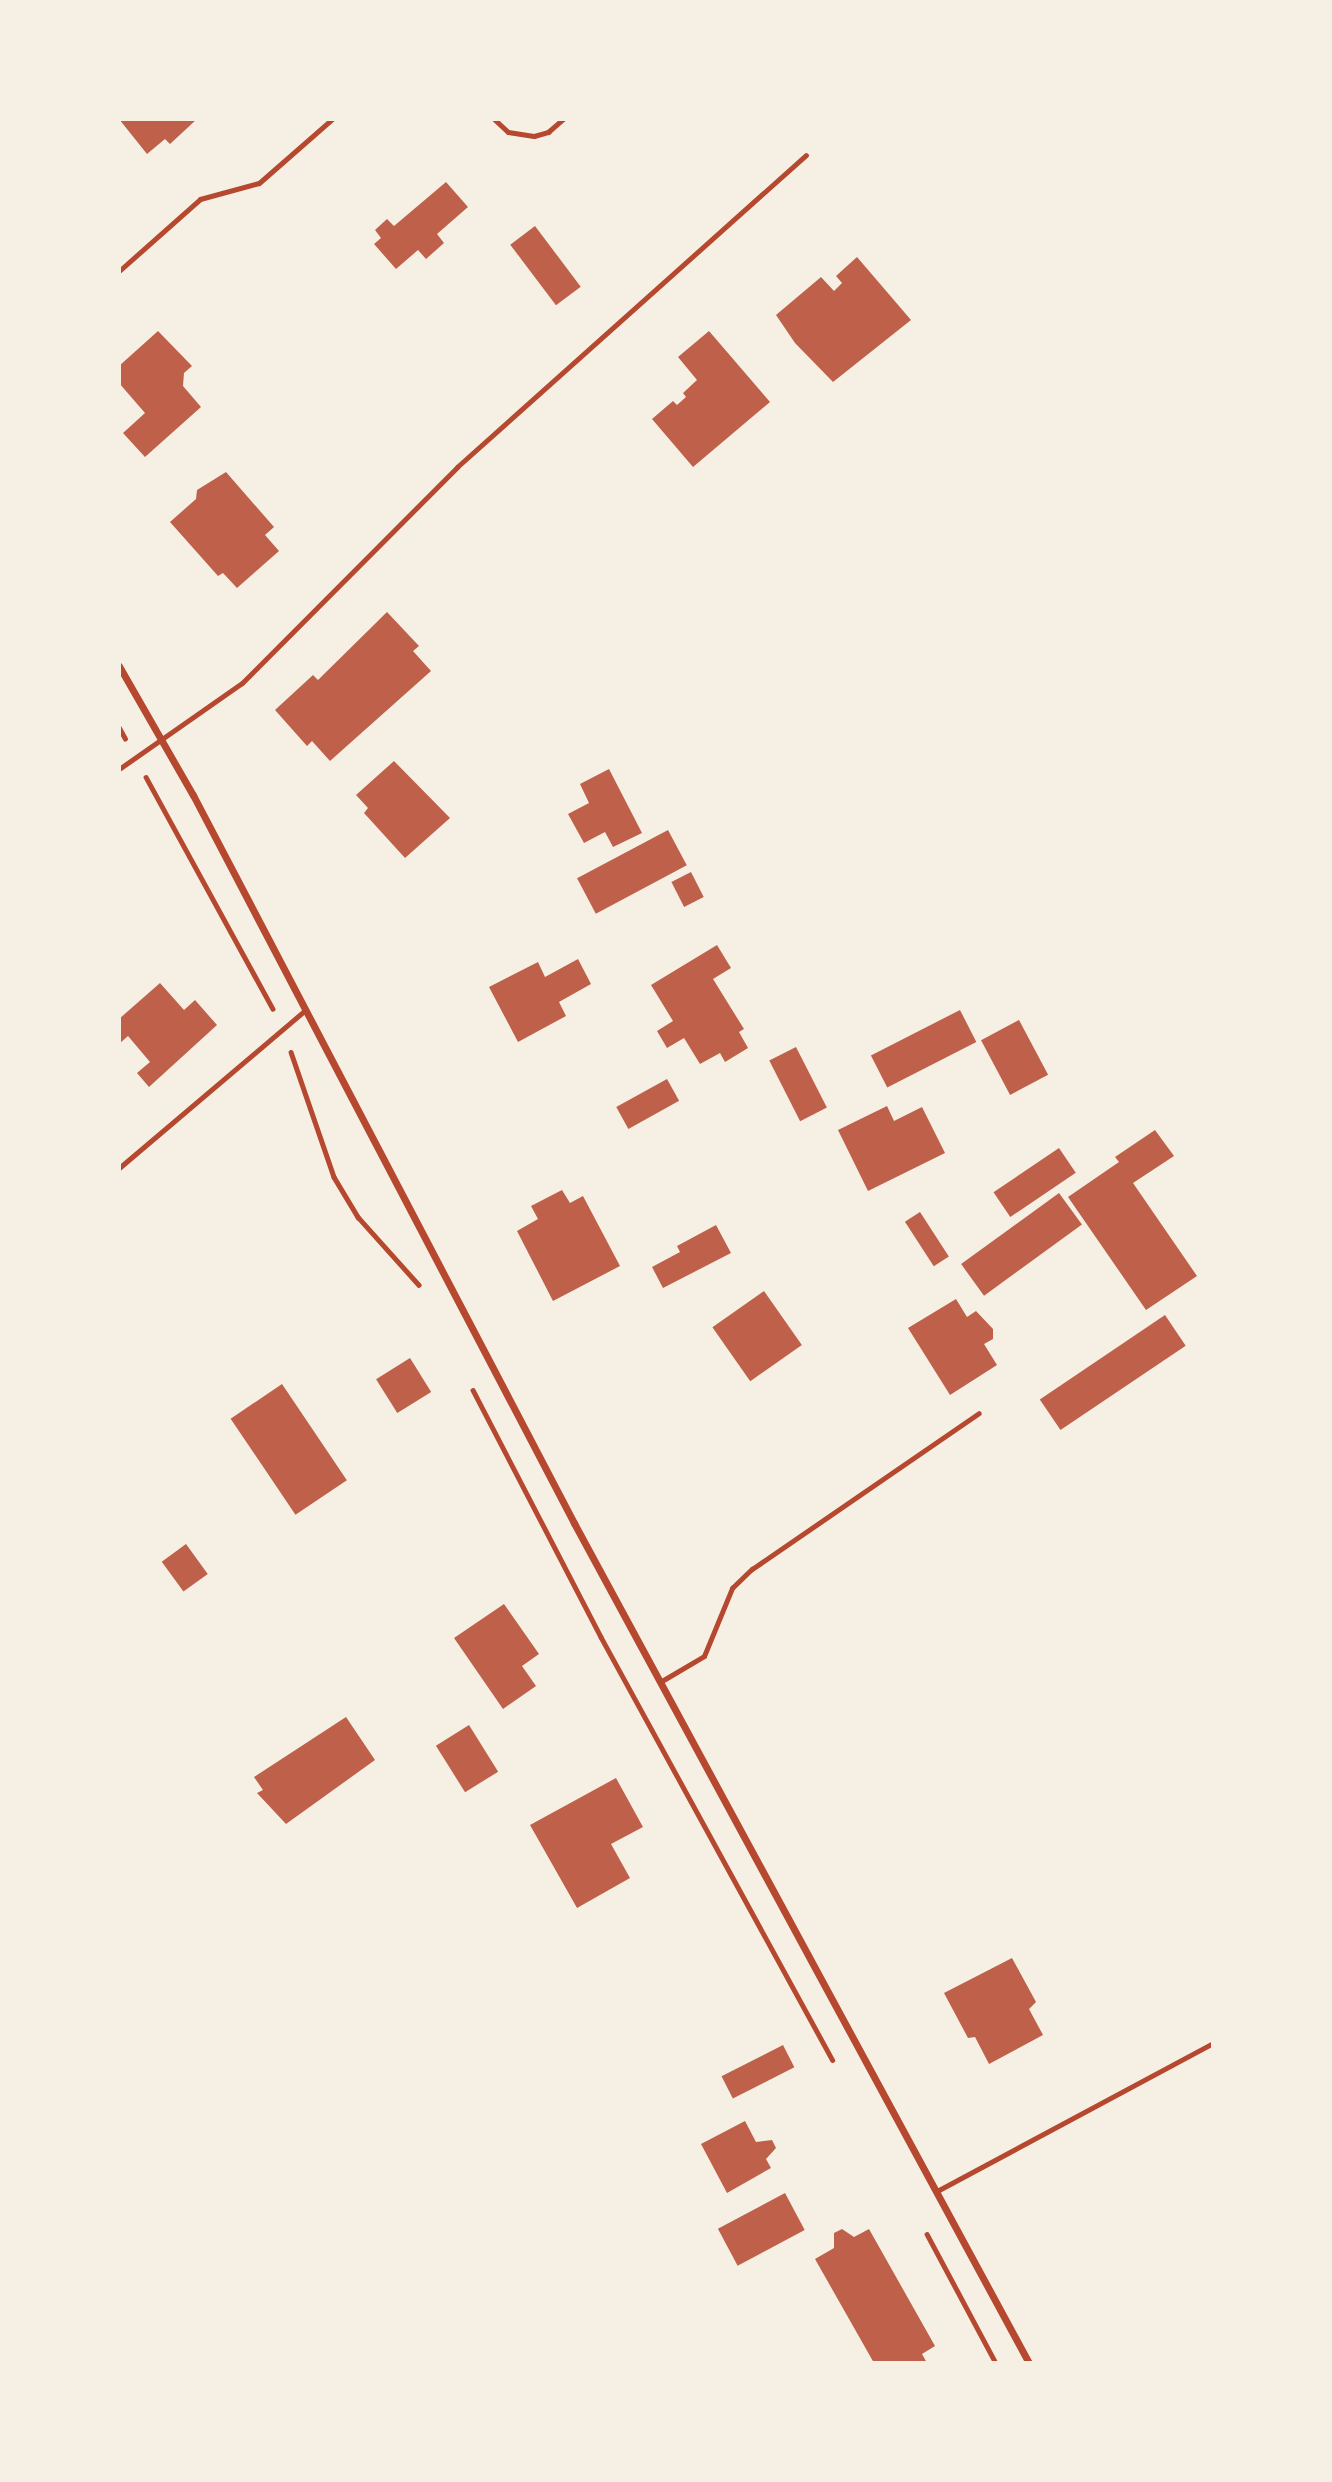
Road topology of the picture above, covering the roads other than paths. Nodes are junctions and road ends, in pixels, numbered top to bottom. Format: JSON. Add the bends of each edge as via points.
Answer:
{"nodes":[{"id":1,"x":332,"y":119,"type":"edge"},
{"id":2,"x":494,"y":119,"type":"edge"},
{"id":3,"x":563,"y":119,"type":"edge"},
{"id":4,"x":806,"y":155,"type":"dead end"},
{"id":5,"x":119,"y":271,"type":"edge"},
{"id":6,"x":119,"y":666,"type":"edge"},
{"id":7,"x":159,"y":739,"type":"junction"},
{"id":8,"x":119,"y":769,"type":"edge"},
{"id":9,"x":305,"y":1010,"type":"junction"},
{"id":10,"x":119,"y":1168,"type":"edge"},
{"id":11,"x":979,"y":1413,"type":"dead end"},
{"id":12,"x":660,"y":1682,"type":"junction"},
{"id":13,"x":1213,"y":2043,"type":"edge"},
{"id":14,"x":937,"y":2191,"type":"junction"},
{"id":15,"x":1029,"y":2363,"type":"edge"}],
"edges":[{"from":1,"to":5,"type":"lane","via":[[259,183],[200,199]]},
{"from":2,"to":3,"type":"lane","via":[[508,132],[534,136],[548,132]]},
{"from":4,"to":7,"type":"lane","via":[[457,467],[242,683]]},
{"from":6,"to":7,"type":"street"},
{"from":7,"to":8,"type":"lane"},
{"from":7,"to":9,"type":"street"},
{"from":9,"to":10,"type":"lane"},
{"from":9,"to":12,"type":"street"},
{"from":11,"to":12,"type":"lane","via":[[752,1569],[732,1588],[704,1656]]},
{"from":12,"to":14,"type":"street"},
{"from":13,"to":14,"type":"lane"},
{"from":14,"to":15,"type":"street"}]}
